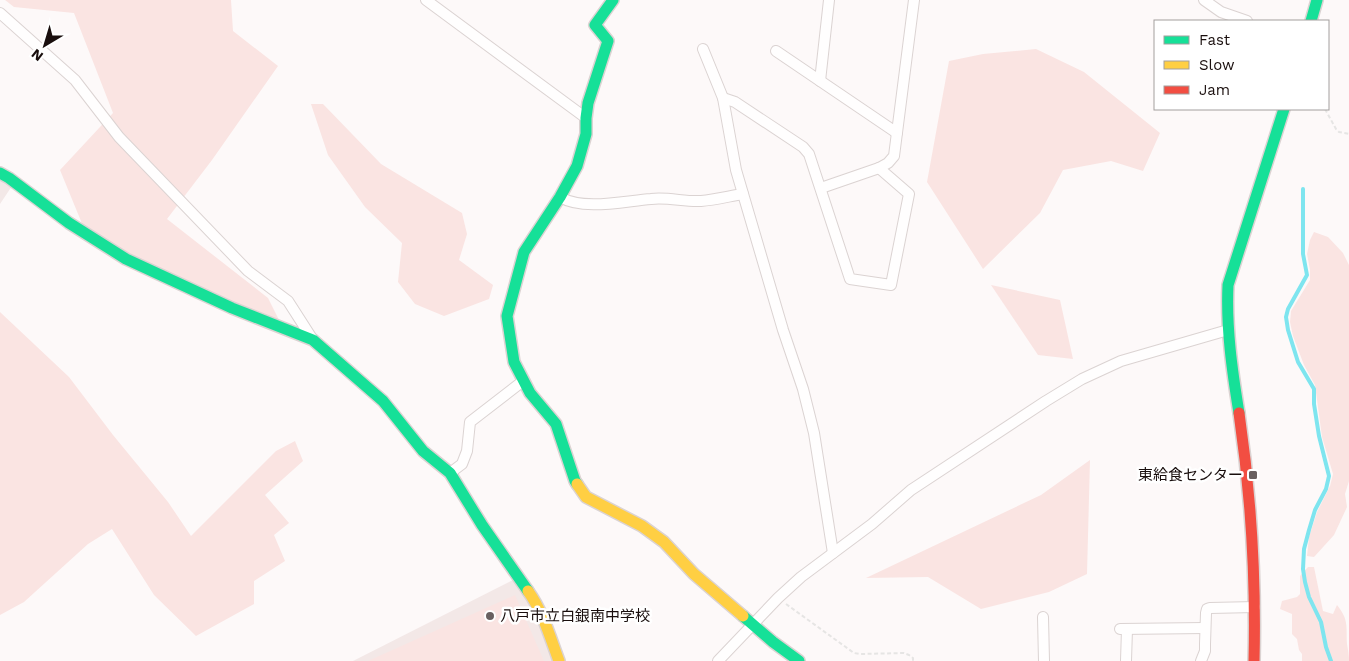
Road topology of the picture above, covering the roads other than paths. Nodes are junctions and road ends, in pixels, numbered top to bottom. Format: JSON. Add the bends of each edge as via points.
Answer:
{"nodes":[{"id":1,"x":426,"y":0,"type":"edge"},
{"id":2,"x":613,"y":0,"type":"edge"},
{"id":3,"x":829,"y":0,"type":"edge"},
{"id":4,"x":914,"y":0,"type":"edge"},
{"id":5,"x":1204,"y":0,"type":"edge"},
{"id":6,"x":1318,"y":0,"type":"edge"},
{"id":7,"x":1,"y":18,"type":"edge"},
{"id":8,"x":1244,"y":20,"type":"edge"},
{"id":9,"x":1311,"y":20,"type":"edge"},
{"id":10,"x":703,"y":49,"type":"dead end"},
{"id":11,"x":776,"y":51,"type":"dead end"},
{"id":12,"x":820,"y":81,"type":"junction"},
{"id":13,"x":723,"y":98,"type":"junction"},
{"id":14,"x":1284,"y":110,"type":"edge"},
{"id":15,"x":586,"y":118,"type":"junction"},
{"id":16,"x":897,"y":133,"type":"junction"},
{"id":17,"x":879,"y":168,"type":"junction"},
{"id":18,"x":0,"y":173,"type":"edge"},
{"id":19,"x":820,"y":188,"type":"junction"},
{"id":20,"x":743,"y":194,"type":"junction"},
{"id":21,"x":560,"y":197,"type":"junction"},
{"id":22,"x":1228,"y":330,"type":"junction"},
{"id":23,"x":312,"y":340,"type":"junction"},
{"id":24,"x":523,"y":381,"type":"junction"},
{"id":25,"x":450,"y":473,"type":"junction"},
{"id":26,"x":833,"y":553,"type":"junction"},
{"id":27,"x":1255,"y":607,"type":"junction"},
{"id":28,"x":1043,"y":617,"type":"dead end"},
{"id":29,"x":754,"y":624,"type":"junction"},
{"id":30,"x":1205,"y":628,"type":"junction"},
{"id":31,"x":559,"y":661,"type":"edge"},
{"id":32,"x":718,"y":661,"type":"edge"},
{"id":33,"x":799,"y":661,"type":"edge"},
{"id":34,"x":1044,"y":661,"type":"edge"},
{"id":35,"x":1126,"y":661,"type":"edge"},
{"id":36,"x":1200,"y":661,"type":"edge"},
{"id":37,"x":1254,"y":661,"type":"edge"}],
"edges":[{"from":1,"to":15,"type":"street"},
{"from":2,"to":15,"type":"street","via":[[595,25],[608,41]]},
{"from":3,"to":12,"type":"street"},
{"from":4,"to":16,"type":"street"},
{"from":5,"to":8,"type":"street","via":[[1221,12]]},
{"from":6,"to":9,"type":"street"},
{"from":7,"to":23,"type":"street","via":[[75,80],[119,137],[248,271],[288,301]]},
{"from":10,"to":13,"type":"street"},
{"from":11,"to":12,"type":"street"},
{"from":12,"to":16,"type":"street"},
{"from":13,"to":19,"type":"street","via":[[735,102],[803,147],[809,154]]},
{"from":13,"to":20,"type":"street"},
{"from":14,"to":22,"type":"street","via":[[1228,285]]},
{"from":15,"to":21,"type":"street","via":[[586,134],[577,166]]},
{"from":16,"to":17,"type":"street","via":[[894,156]]},
{"from":17,"to":19,"type":"street"},
{"from":17,"to":19,"type":"street","via":[[909,194],[891,285],[850,279]]},
{"from":18,"to":23,"type":"street","via":[[126,259],[232,308]]},
{"from":20,"to":21,"type":"street","via":[[701,201],[653,198],[578,204]]},
{"from":20,"to":26,"type":"street","via":[[804,389]]},
{"from":21,"to":24,"type":"street","via":[[524,252],[506,316],[514,362]]},
{"from":22,"to":26,"type":"street","via":[[1121,361],[1082,379],[911,490]]},
{"from":22,"to":27,"type":"street","via":[[1252,531]]},
{"from":23,"to":25,"type":"street","via":[[383,401],[424,451]]},
{"from":24,"to":25,"type":"street","via":[[470,422],[462,464]]},
{"from":24,"to":29,"type":"street","via":[[556,424],[575,481],[586,497],[642,526],[664,542],[694,574]]},
{"from":25,"to":31,"type":"street","via":[[535,601]]},
{"from":26,"to":29,"type":"street","via":[[801,577]]},
{"from":27,"to":30,"type":"street","via":[[1207,609]]},
{"from":27,"to":37,"type":"street"},
{"from":28,"to":34,"type":"street"},
{"from":29,"to":32,"type":"street"},
{"from":29,"to":33,"type":"street"},
{"from":30,"to":35,"type":"street","via":[[1123,629]]},
{"from":30,"to":36,"type":"street"}]}
